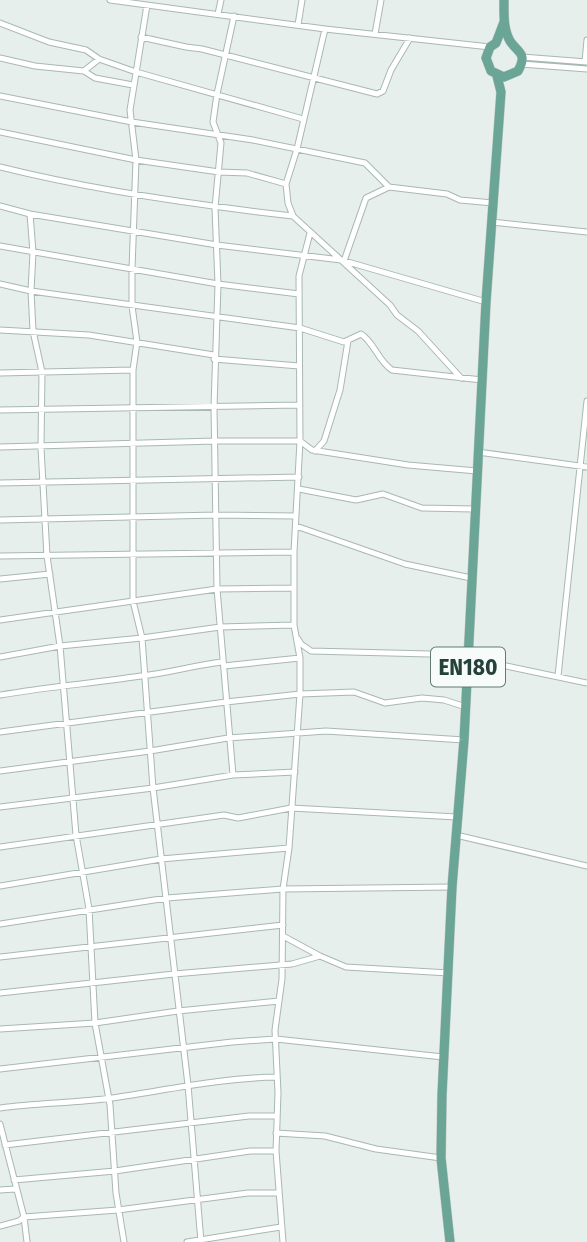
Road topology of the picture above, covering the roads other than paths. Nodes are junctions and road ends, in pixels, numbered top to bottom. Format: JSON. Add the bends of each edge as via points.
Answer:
{"nodes":[{"id":1,"x":110,"y":0,"type":"edge"},
{"id":2,"x":221,"y":0,"type":"edge"},
{"id":3,"x":302,"y":0,"type":"edge"},
{"id":4,"x":381,"y":0,"type":"edge"},
{"id":5,"x":504,"y":0,"type":"edge"},
{"id":6,"x":144,"y":3,"type":"edge"},
{"id":7,"x":218,"y":14,"type":"junction"},
{"id":8,"x":234,"y":16,"type":"junction"},
{"id":9,"x":504,"y":22,"type":"junction"},
{"id":10,"x":0,"y":23,"type":"edge"},
{"id":11,"x":298,"y":25,"type":"junction"},
{"id":12,"x":325,"y":29,"type":"junction"},
{"id":13,"x":375,"y":34,"type":"junction"},
{"id":14,"x":141,"y":37,"type":"junction"},
{"id":15,"x":410,"y":38,"type":"junction"},
{"id":16,"x":587,"y":40,"type":"edge"},
{"id":17,"x":511,"y":43,"type":"junction"},
{"id":18,"x":493,"y":45,"type":"junction"},
{"id":19,"x":226,"y":56,"type":"junction"},
{"id":20,"x":0,"y":58,"type":"edge"},
{"id":21,"x":99,"y":59,"type":"junction"},
{"id":22,"x":522,"y":61,"type":"junction"},
{"id":23,"x":586,"y":64,"type":"edge"},
{"id":24,"x":84,"y":71,"type":"junction"},
{"id":25,"x":136,"y":72,"type":"junction"},
{"id":26,"x":497,"y":76,"type":"junction"},
{"id":27,"x":508,"y":77,"type":"junction"},
{"id":28,"x":313,"y":78,"type":"junction"},
{"id":29,"x":133,"y":85,"type":"junction"},
{"id":30,"x":501,"y":92,"type":"junction"},
{"id":31,"x":217,"y":94,"type":"junction"},
{"id":32,"x":0,"y":96,"type":"edge"},
{"id":33,"x":303,"y":119,"type":"junction"},
{"id":34,"x":132,"y":122,"type":"junction"},
{"id":35,"x":0,"y":132,"type":"edge"},
{"id":36,"x":219,"y":136,"type":"junction"},
{"id":37,"x":297,"y":149,"type":"junction"},
{"id":38,"x":136,"y":160,"type":"junction"},
{"id":39,"x":0,"y":167,"type":"edge"},
{"id":40,"x":219,"y":172,"type":"junction"},
{"id":41,"x":286,"y":184,"type":"junction"},
{"id":42,"x":389,"y":187,"type":"junction"},
{"id":43,"x":136,"y":195,"type":"junction"},
{"id":44,"x":493,"y":203,"type":"junction"},
{"id":45,"x":0,"y":205,"type":"edge"},
{"id":46,"x":215,"y":208,"type":"junction"},
{"id":47,"x":30,"y":214,"type":"junction"},
{"id":48,"x":293,"y":216,"type":"junction"},
{"id":49,"x":492,"y":222,"type":"junction"},
{"id":50,"x":135,"y":232,"type":"junction"},
{"id":51,"x":587,"y":232,"type":"edge"},
{"id":52,"x":310,"y":233,"type":"junction"},
{"id":53,"x":217,"y":245,"type":"junction"},
{"id":54,"x":0,"y":246,"type":"edge"},
{"id":55,"x":33,"y":252,"type":"junction"},
{"id":56,"x":303,"y":257,"type":"junction"},
{"id":57,"x":342,"y":261,"type":"junction"},
{"id":58,"x":132,"y":269,"type":"junction"},
{"id":59,"x":0,"y":284,"type":"edge"},
{"id":60,"x":218,"y":284,"type":"junction"},
{"id":61,"x":31,"y":291,"type":"junction"},
{"id":62,"x":299,"y":294,"type":"junction"},
{"id":63,"x":486,"y":302,"type":"junction"},
{"id":64,"x":132,"y":306,"type":"junction"},
{"id":65,"x":216,"y":317,"type":"junction"},
{"id":66,"x":300,"y":328,"type":"junction"},
{"id":67,"x":0,"y":330,"type":"edge"},
{"id":68,"x":33,"y":331,"type":"junction"},
{"id":69,"x":348,"y":341,"type":"junction"},
{"id":70,"x":137,"y":342,"type":"junction"},
{"id":71,"x":214,"y":357,"type":"junction"},
{"id":72,"x":299,"y":366,"type":"junction"},
{"id":73,"x":133,"y":370,"type":"junction"},
{"id":74,"x":42,"y":372,"type":"junction"},
{"id":75,"x":0,"y":373,"type":"edge"},
{"id":76,"x":461,"y":378,"type":"junction"},
{"id":77,"x":482,"y":380,"type":"junction"},
{"id":78,"x":587,"y":401,"type":"edge"},
{"id":79,"x":299,"y":405,"type":"junction"},
{"id":80,"x":134,"y":407,"type":"junction"},
{"id":81,"x":214,"y":407,"type":"junction"},
{"id":82,"x":0,"y":410,"type":"edge"},
{"id":83,"x":42,"y":410,"type":"junction"},
{"id":84,"x":215,"y":441,"type":"junction"},
{"id":85,"x":300,"y":441,"type":"junction"},
{"id":86,"x":134,"y":444,"type":"junction"},
{"id":87,"x":0,"y":447,"type":"edge"},
{"id":88,"x":41,"y":448,"type":"junction"},
{"id":89,"x":315,"y":451,"type":"junction"},
{"id":90,"x":478,"y":452,"type":"junction"},
{"id":91,"x":584,"y":467,"type":"edge"},
{"id":92,"x":477,"y":471,"type":"junction"},
{"id":93,"x":299,"y":477,"type":"junction"},
{"id":94,"x":215,"y":478,"type":"junction"},
{"id":95,"x":132,"y":480,"type":"junction"},
{"id":96,"x":43,"y":481,"type":"junction"},
{"id":97,"x":0,"y":483,"type":"edge"},
{"id":98,"x":299,"y":489,"type":"junction"},
{"id":99,"x":474,"y":509,"type":"junction"},
{"id":100,"x":216,"y":515,"type":"junction"},
{"id":101,"x":296,"y":516,"type":"junction"},
{"id":102,"x":132,"y":517,"type":"junction"},
{"id":103,"x":44,"y":519,"type":"junction"},
{"id":104,"x":0,"y":520,"type":"edge"},
{"id":105,"x":296,"y":526,"type":"junction"},
{"id":106,"x":294,"y":552,"type":"junction"},
{"id":107,"x":217,"y":553,"type":"junction"},
{"id":108,"x":133,"y":554,"type":"junction"},
{"id":109,"x":0,"y":556,"type":"edge"},
{"id":110,"x":47,"y":556,"type":"junction"},
{"id":111,"x":50,"y":574,"type":"junction"},
{"id":112,"x":471,"y":578,"type":"junction"},
{"id":113,"x":0,"y":579,"type":"edge"},
{"id":114,"x":294,"y":588,"type":"junction"},
{"id":115,"x":217,"y":589,"type":"junction"},
{"id":116,"x":133,"y":601,"type":"junction"},
{"id":117,"x":57,"y":611,"type":"junction"},
{"id":118,"x":0,"y":620,"type":"edge"},
{"id":119,"x":294,"y":625,"type":"junction"},
{"id":120,"x":220,"y":627,"type":"junction"},
{"id":121,"x":295,"y":633,"type":"junction"},
{"id":122,"x":142,"y":638,"type":"junction"},
{"id":123,"x":60,"y":646,"type":"junction"},
{"id":124,"x":469,"y":655,"type":"junction"},
{"id":125,"x":0,"y":657,"type":"edge"},
{"id":126,"x":300,"y":658,"type":"junction"},
{"id":127,"x":223,"y":664,"type":"junction"},
{"id":128,"x":144,"y":676,"type":"junction"},
{"id":129,"x":558,"y":676,"type":"junction"},
{"id":130,"x":587,"y":683,"type":"edge"},
{"id":131,"x":62,"y":684,"type":"junction"},
{"id":132,"x":300,"y":694,"type":"junction"},
{"id":133,"x":0,"y":695,"type":"edge"},
{"id":134,"x":226,"y":702,"type":"junction"},
{"id":135,"x":466,"y":707,"type":"junction"},
{"id":136,"x":148,"y":712,"type":"junction"},
{"id":137,"x":67,"y":723,"type":"junction"},
{"id":138,"x":0,"y":732,"type":"edge"},
{"id":139,"x":296,"y":734,"type":"junction"},
{"id":140,"x":228,"y":738,"type":"junction"},
{"id":141,"x":464,"y":740,"type":"junction"},
{"id":142,"x":150,"y":751,"type":"junction"},
{"id":143,"x":71,"y":760,"type":"junction"},
{"id":144,"x":0,"y":771,"type":"edge"},
{"id":145,"x":295,"y":772,"type":"junction"},
{"id":146,"x":233,"y":775,"type":"junction"},
{"id":147,"x":153,"y":788,"type":"junction"},
{"id":148,"x":73,"y":796,"type":"junction"},
{"id":149,"x":0,"y":807,"type":"edge"},
{"id":150,"x":292,"y":808,"type":"junction"},
{"id":151,"x":457,"y":817,"type":"junction"},
{"id":152,"x":158,"y":824,"type":"junction"},
{"id":153,"x":76,"y":835,"type":"junction"},
{"id":154,"x":456,"y":835,"type":"junction"},
{"id":155,"x":0,"y":847,"type":"edge"},
{"id":156,"x":289,"y":848,"type":"junction"},
{"id":157,"x":161,"y":859,"type":"junction"},
{"id":158,"x":587,"y":866,"type":"edge"},
{"id":159,"x":82,"y":871,"type":"junction"},
{"id":160,"x":0,"y":886,"type":"edge"},
{"id":161,"x":452,"y":887,"type":"junction"},
{"id":162,"x":283,"y":889,"type":"junction"},
{"id":163,"x":167,"y":898,"type":"junction"},
{"id":164,"x":89,"y":909,"type":"junction"},
{"id":165,"x":0,"y":924,"type":"edge"},
{"id":166,"x":283,"y":925,"type":"junction"},
{"id":167,"x":171,"y":936,"type":"junction"},
{"id":168,"x":283,"y":936,"type":"junction"},
{"id":169,"x":91,"y":947,"type":"junction"},
{"id":170,"x":320,"y":956,"type":"junction"},
{"id":171,"x":0,"y":957,"type":"edge"},
{"id":172,"x":282,"y":965,"type":"junction"},
{"id":173,"x":449,"y":973,"type":"junction"},
{"id":174,"x":174,"y":974,"type":"junction"},
{"id":175,"x":92,"y":985,"type":"junction"},
{"id":176,"x":0,"y":993,"type":"edge"},
{"id":177,"x":279,"y":1001,"type":"junction"},
{"id":178,"x":178,"y":1011,"type":"junction"},
{"id":179,"x":95,"y":1023,"type":"junction"},
{"id":180,"x":0,"y":1030,"type":"edge"},
{"id":181,"x":276,"y":1038,"type":"junction"},
{"id":182,"x":183,"y":1048,"type":"junction"},
{"id":183,"x":443,"y":1057,"type":"junction"},
{"id":184,"x":101,"y":1059,"type":"junction"},
{"id":185,"x":0,"y":1069,"type":"edge"},
{"id":186,"x":277,"y":1077,"type":"junction"},
{"id":187,"x":188,"y":1085,"type":"junction"},
{"id":188,"x":109,"y":1098,"type":"junction"},
{"id":189,"x":0,"y":1108,"type":"edge"},
{"id":190,"x":276,"y":1116,"type":"junction"},
{"id":191,"x":191,"y":1123,"type":"junction"},
{"id":192,"x":0,"y":1124,"type":"edge"},
{"id":193,"x":112,"y":1133,"type":"junction"},
{"id":194,"x":276,"y":1133,"type":"junction"},
{"id":195,"x":4,"y":1149,"type":"edge"},
{"id":196,"x":276,"y":1151,"type":"junction"},
{"id":197,"x":441,"y":1158,"type":"junction"},
{"id":198,"x":193,"y":1160,"type":"junction"},
{"id":199,"x":114,"y":1171,"type":"junction"},
{"id":200,"x":13,"y":1180,"type":"junction"},
{"id":201,"x":15,"y":1189,"type":"junction"},
{"id":202,"x":0,"y":1190,"type":"edge"},
{"id":203,"x":277,"y":1193,"type":"junction"},
{"id":204,"x":196,"y":1199,"type":"junction"},
{"id":205,"x":118,"y":1210,"type":"junction"},
{"id":206,"x":24,"y":1217,"type":"junction"},
{"id":207,"x":0,"y":1226,"type":"edge"},
{"id":208,"x":281,"y":1227,"type":"junction"},
{"id":209,"x":201,"y":1241,"type":"edge"},
{"id":210,"x":27,"y":1242,"type":"edge"},
{"id":211,"x":124,"y":1242,"type":"edge"},
{"id":212,"x":187,"y":1242,"type":"edge"},
{"id":213,"x":283,"y":1242,"type":"edge"},
{"id":214,"x":450,"y":1242,"type":"edge"}],
"edges":[{"from":1,"to":6,"type":"street"},
{"from":2,"to":7,"type":"street"},
{"from":3,"to":11,"type":"street"},
{"from":4,"to":13,"type":"street"},
{"from":5,"to":9,"type":"main road"},
{"from":6,"to":7,"type":"street"},
{"from":6,"to":14,"type":"street"},
{"from":7,"to":8,"type":"street"},
{"from":8,"to":11,"type":"street"},
{"from":8,"to":19,"type":"street"},
{"from":9,"to":17,"type":"main road"},
{"from":9,"to":18,"type":"main road"},
{"from":10,"to":21,"type":"street","via":[[86,50]]},
{"from":11,"to":12,"type":"street"},
{"from":12,"to":13,"type":"street"},
{"from":12,"to":28,"type":"street"},
{"from":13,"to":15,"type":"street"},
{"from":14,"to":19,"type":"street"},
{"from":14,"to":25,"type":"street"},
{"from":15,"to":18,"type":"street"},
{"from":15,"to":28,"type":"street","via":[[380,94]]},
{"from":16,"to":23,"type":"street"},
{"from":17,"to":18,"type":"main road"},
{"from":17,"to":22,"type":"main road"},
{"from":18,"to":26,"type":"main road","number":"EN180","via":[[486,61]]},
{"from":19,"to":28,"type":"street"},
{"from":19,"to":31,"type":"street"},
{"from":20,"to":24,"type":"street"},
{"from":21,"to":24,"type":"street"},
{"from":21,"to":25,"type":"street"},
{"from":22,"to":23,"type":"street"},
{"from":22,"to":27,"type":"main road","number":"EN180"},
{"from":24,"to":29,"type":"street","via":[[95,78]]},
{"from":25,"to":29,"type":"street"},
{"from":25,"to":31,"type":"street"},
{"from":26,"to":27,"type":"main road"},
{"from":26,"to":30,"type":"main road","number":"EN180"},
{"from":27,"to":30,"type":"main road","number":"EN180"},
{"from":28,"to":33,"type":"street"},
{"from":29,"to":34,"type":"street"},
{"from":30,"to":44,"type":"main road","number":"EN180"},
{"from":31,"to":33,"type":"street"},
{"from":31,"to":36,"type":"street","via":[[213,122]]},
{"from":32,"to":34,"type":"street"},
{"from":33,"to":37,"type":"street"},
{"from":34,"to":36,"type":"street"},
{"from":34,"to":38,"type":"street"},
{"from":35,"to":38,"type":"street"},
{"from":36,"to":37,"type":"street"},
{"from":36,"to":40,"type":"street"},
{"from":37,"to":41,"type":"street"},
{"from":37,"to":42,"type":"street","via":[[365,163]]},
{"from":38,"to":40,"type":"street"},
{"from":38,"to":43,"type":"street"},
{"from":39,"to":43,"type":"street"},
{"from":40,"to":41,"type":"street","via":[[247,173]]},
{"from":40,"to":46,"type":"street"},
{"from":41,"to":48,"type":"street"},
{"from":42,"to":44,"type":"street"},
{"from":42,"to":57,"type":"street","via":[[366,198]]},
{"from":43,"to":46,"type":"street"},
{"from":43,"to":50,"type":"street"},
{"from":44,"to":49,"type":"main road","number":"EN180"},
{"from":45,"to":47,"type":"street"},
{"from":46,"to":48,"type":"street"},
{"from":46,"to":53,"type":"street"},
{"from":47,"to":50,"type":"street"},
{"from":47,"to":55,"type":"street"},
{"from":48,"to":52,"type":"street"},
{"from":49,"to":51,"type":"street"},
{"from":49,"to":63,"type":"main road","number":"EN180"},
{"from":50,"to":53,"type":"street"},
{"from":50,"to":58,"type":"street"},
{"from":52,"to":56,"type":"street"},
{"from":52,"to":57,"type":"street"},
{"from":53,"to":56,"type":"street"},
{"from":53,"to":60,"type":"street"},
{"from":54,"to":55,"type":"street"},
{"from":55,"to":58,"type":"street"},
{"from":55,"to":61,"type":"street"},
{"from":56,"to":57,"type":"street"},
{"from":56,"to":62,"type":"street"},
{"from":57,"to":63,"type":"street"},
{"from":57,"to":76,"type":"street"},
{"from":58,"to":60,"type":"street"},
{"from":58,"to":64,"type":"street"},
{"from":59,"to":61,"type":"street"},
{"from":60,"to":62,"type":"street"},
{"from":60,"to":65,"type":"street"},
{"from":61,"to":64,"type":"street"},
{"from":61,"to":68,"type":"street"},
{"from":62,"to":66,"type":"street"},
{"from":63,"to":77,"type":"main road","number":"EN180"},
{"from":64,"to":65,"type":"street"},
{"from":64,"to":70,"type":"street"},
{"from":65,"to":66,"type":"street"},
{"from":65,"to":71,"type":"street"},
{"from":66,"to":69,"type":"street"},
{"from":66,"to":72,"type":"street"},
{"from":67,"to":68,"type":"street"},
{"from":68,"to":70,"type":"street"},
{"from":68,"to":74,"type":"street"},
{"from":69,"to":76,"type":"street","via":[[365,335],[392,370]]},
{"from":69,"to":89,"type":"street","via":[[340,390],[324,441]]},
{"from":70,"to":71,"type":"street"},
{"from":70,"to":73,"type":"street"},
{"from":71,"to":72,"type":"street"},
{"from":71,"to":81,"type":"street"},
{"from":72,"to":79,"type":"street"},
{"from":73,"to":74,"type":"street"},
{"from":73,"to":80,"type":"street"},
{"from":74,"to":75,"type":"street"},
{"from":74,"to":83,"type":"street"},
{"from":76,"to":77,"type":"street"},
{"from":77,"to":90,"type":"main road","number":"EN180"},
{"from":78,"to":91,"type":"street"},
{"from":79,"to":81,"type":"street"},
{"from":79,"to":85,"type":"street"},
{"from":80,"to":81,"type":"street"},
{"from":80,"to":83,"type":"street"},
{"from":80,"to":86,"type":"street"},
{"from":81,"to":84,"type":"street"},
{"from":82,"to":83,"type":"street"},
{"from":83,"to":88,"type":"street"},
{"from":84,"to":85,"type":"street"},
{"from":84,"to":86,"type":"street"},
{"from":84,"to":94,"type":"street"},
{"from":85,"to":89,"type":"street"},
{"from":85,"to":93,"type":"street"},
{"from":86,"to":88,"type":"street"},
{"from":86,"to":95,"type":"street"},
{"from":87,"to":88,"type":"street"},
{"from":88,"to":96,"type":"street"},
{"from":89,"to":92,"type":"street"},
{"from":90,"to":91,"type":"street"},
{"from":90,"to":92,"type":"main road","number":"EN180"},
{"from":91,"to":129,"type":"street"},
{"from":92,"to":99,"type":"main road","number":"EN180"},
{"from":93,"to":94,"type":"street"},
{"from":93,"to":98,"type":"street"},
{"from":94,"to":95,"type":"street"},
{"from":94,"to":100,"type":"street"},
{"from":95,"to":96,"type":"street"},
{"from":95,"to":102,"type":"street"},
{"from":96,"to":97,"type":"street"},
{"from":96,"to":103,"type":"street"},
{"from":98,"to":99,"type":"street","via":[[356,500],[383,494],[422,508]]},
{"from":98,"to":101,"type":"street"},
{"from":99,"to":112,"type":"main road","number":"EN180"},
{"from":100,"to":101,"type":"street"},
{"from":100,"to":102,"type":"street"},
{"from":100,"to":107,"type":"street"},
{"from":101,"to":105,"type":"street"},
{"from":102,"to":103,"type":"street"},
{"from":102,"to":108,"type":"street"},
{"from":103,"to":104,"type":"street"},
{"from":103,"to":110,"type":"street"},
{"from":105,"to":106,"type":"street"},
{"from":105,"to":112,"type":"street","via":[[405,564]]},
{"from":106,"to":107,"type":"street"},
{"from":106,"to":114,"type":"street"},
{"from":107,"to":108,"type":"street"},
{"from":107,"to":115,"type":"street"},
{"from":108,"to":110,"type":"street"},
{"from":108,"to":116,"type":"street"},
{"from":109,"to":110,"type":"street"},
{"from":110,"to":111,"type":"street"},
{"from":111,"to":113,"type":"street"},
{"from":111,"to":117,"type":"street"},
{"from":112,"to":124,"type":"main road","number":"EN180"},
{"from":114,"to":115,"type":"street"},
{"from":114,"to":119,"type":"street"},
{"from":115,"to":116,"type":"street"},
{"from":115,"to":120,"type":"street"},
{"from":116,"to":117,"type":"street"},
{"from":116,"to":122,"type":"street"},
{"from":117,"to":118,"type":"street"},
{"from":117,"to":123,"type":"street"},
{"from":119,"to":120,"type":"street"},
{"from":119,"to":121,"type":"street"},
{"from":120,"to":122,"type":"street"},
{"from":120,"to":127,"type":"street"},
{"from":121,"to":124,"type":"street","via":[[311,651]]},
{"from":121,"to":126,"type":"street"},
{"from":122,"to":123,"type":"street"},
{"from":122,"to":128,"type":"street"},
{"from":123,"to":125,"type":"street"},
{"from":123,"to":131,"type":"street"},
{"from":124,"to":129,"type":"street"},
{"from":124,"to":135,"type":"main road","number":"EN180"},
{"from":126,"to":127,"type":"street"},
{"from":126,"to":132,"type":"street"},
{"from":127,"to":128,"type":"street","via":[[186,666]]},
{"from":127,"to":134,"type":"street"},
{"from":128,"to":131,"type":"street"},
{"from":128,"to":136,"type":"street"},
{"from":129,"to":130,"type":"street"},
{"from":131,"to":133,"type":"street"},
{"from":131,"to":137,"type":"street"},
{"from":132,"to":134,"type":"street"},
{"from":132,"to":135,"type":"street","via":[[354,692],[385,703],[422,698]]},
{"from":132,"to":139,"type":"street"},
{"from":134,"to":136,"type":"street"},
{"from":134,"to":140,"type":"street"},
{"from":135,"to":141,"type":"main road","number":"EN180"},
{"from":136,"to":137,"type":"street"},
{"from":136,"to":142,"type":"street"},
{"from":137,"to":138,"type":"street"},
{"from":137,"to":143,"type":"street"},
{"from":139,"to":140,"type":"street"},
{"from":139,"to":141,"type":"street","via":[[326,731]]},
{"from":139,"to":145,"type":"street"},
{"from":140,"to":142,"type":"street"},
{"from":140,"to":146,"type":"street"},
{"from":141,"to":151,"type":"main road","number":"EN180"},
{"from":142,"to":143,"type":"street"},
{"from":142,"to":147,"type":"street"},
{"from":143,"to":144,"type":"street"},
{"from":143,"to":148,"type":"street"},
{"from":145,"to":146,"type":"street"},
{"from":145,"to":150,"type":"street"},
{"from":146,"to":147,"type":"street"},
{"from":147,"to":148,"type":"street"},
{"from":147,"to":152,"type":"street"},
{"from":148,"to":149,"type":"street"},
{"from":148,"to":153,"type":"street"},
{"from":150,"to":151,"type":"street"},
{"from":150,"to":152,"type":"street","via":[[238,818],[223,815]]},
{"from":150,"to":156,"type":"street"},
{"from":151,"to":154,"type":"main road","number":"EN180"},
{"from":152,"to":153,"type":"street"},
{"from":152,"to":157,"type":"street"},
{"from":153,"to":155,"type":"street"},
{"from":153,"to":159,"type":"street"},
{"from":154,"to":158,"type":"street"},
{"from":154,"to":161,"type":"main road","number":"EN180"},
{"from":156,"to":157,"type":"street"},
{"from":156,"to":162,"type":"street"},
{"from":157,"to":159,"type":"street"},
{"from":157,"to":163,"type":"street"},
{"from":159,"to":160,"type":"street"},
{"from":159,"to":164,"type":"street"},
{"from":161,"to":162,"type":"street"},
{"from":161,"to":173,"type":"main road","number":"EN180"},
{"from":162,"to":163,"type":"street"},
{"from":162,"to":166,"type":"street"},
{"from":163,"to":164,"type":"street"},
{"from":163,"to":167,"type":"street"},
{"from":164,"to":165,"type":"street"},
{"from":164,"to":169,"type":"street"},
{"from":166,"to":167,"type":"street"},
{"from":166,"to":168,"type":"street"},
{"from":167,"to":169,"type":"street"},
{"from":167,"to":174,"type":"street"},
{"from":168,"to":170,"type":"street"},
{"from":168,"to":172,"type":"street"},
{"from":169,"to":171,"type":"street"},
{"from":169,"to":175,"type":"street"},
{"from":170,"to":172,"type":"street"},
{"from":170,"to":173,"type":"street","via":[[346,967]]},
{"from":172,"to":174,"type":"street"},
{"from":172,"to":177,"type":"street"},
{"from":173,"to":183,"type":"main road","number":"EN180"},
{"from":174,"to":175,"type":"street"},
{"from":174,"to":178,"type":"street"},
{"from":175,"to":176,"type":"street"},
{"from":175,"to":179,"type":"street"},
{"from":177,"to":178,"type":"street"},
{"from":177,"to":181,"type":"street"},
{"from":178,"to":179,"type":"street"},
{"from":178,"to":182,"type":"street"},
{"from":179,"to":180,"type":"street"},
{"from":179,"to":184,"type":"street"},
{"from":181,"to":182,"type":"street"},
{"from":181,"to":183,"type":"street"},
{"from":181,"to":186,"type":"street"},
{"from":182,"to":184,"type":"street"},
{"from":182,"to":187,"type":"street"},
{"from":183,"to":197,"type":"main road","number":"EN180"},
{"from":184,"to":185,"type":"street"},
{"from":184,"to":188,"type":"street"},
{"from":186,"to":187,"type":"street"},
{"from":186,"to":190,"type":"street"},
{"from":187,"to":188,"type":"street"},
{"from":187,"to":191,"type":"street"},
{"from":188,"to":189,"type":"street"},
{"from":188,"to":193,"type":"street"},
{"from":190,"to":191,"type":"street"},
{"from":190,"to":194,"type":"street"},
{"from":191,"to":193,"type":"street"},
{"from":191,"to":198,"type":"street"},
{"from":192,"to":195,"type":"street"},
{"from":193,"to":195,"type":"street"},
{"from":193,"to":199,"type":"street"},
{"from":194,"to":196,"type":"street"},
{"from":194,"to":197,"type":"street","via":[[325,1136]]},
{"from":195,"to":200,"type":"street"},
{"from":196,"to":198,"type":"street"},
{"from":196,"to":203,"type":"street"},
{"from":197,"to":214,"type":"main road","number":"EN180"},
{"from":198,"to":199,"type":"street"},
{"from":198,"to":204,"type":"street"},
{"from":199,"to":200,"type":"street"},
{"from":199,"to":205,"type":"street"},
{"from":200,"to":201,"type":"street"},
{"from":201,"to":202,"type":"street"},
{"from":201,"to":206,"type":"street"},
{"from":203,"to":204,"type":"street"},
{"from":203,"to":208,"type":"street"},
{"from":204,"to":205,"type":"street"},
{"from":204,"to":209,"type":"street"},
{"from":205,"to":206,"type":"street"},
{"from":205,"to":211,"type":"street"},
{"from":206,"to":207,"type":"street"},
{"from":206,"to":210,"type":"street"},
{"from":208,"to":209,"type":"street"},
{"from":208,"to":213,"type":"street"},
{"from":209,"to":212,"type":"street"}]}
